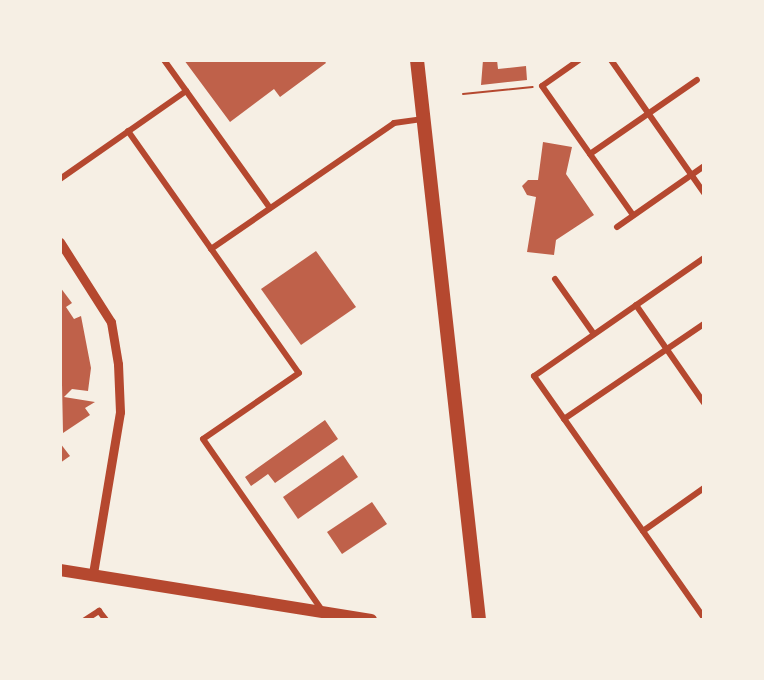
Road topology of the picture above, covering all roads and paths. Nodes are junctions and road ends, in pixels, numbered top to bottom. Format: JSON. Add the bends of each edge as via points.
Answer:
{"nodes":[{"id":1,"x":164,"y":60,"type":"edge"},
{"id":2,"x":417,"y":60,"type":"edge"},
{"id":3,"x":579,"y":60,"type":"edge"},
{"id":4,"x":611,"y":60,"type":"edge"},
{"id":5,"x":697,"y":80,"type":"dead end"},
{"id":6,"x":542,"y":86,"type":"junction"},
{"id":7,"x":186,"y":91,"type":"junction"},
{"id":8,"x":463,"y":94,"type":"dead end"},
{"id":9,"x":649,"y":114,"type":"junction"},
{"id":10,"x":423,"y":119,"type":"junction"},
{"id":11,"x":128,"y":131,"type":"junction"},
{"id":12,"x":590,"y":154,"type":"junction"},
{"id":13,"x":704,"y":166,"type":"edge"},
{"id":14,"x":691,"y":175,"type":"junction"},
{"id":15,"x":60,"y":179,"type":"edge"},
{"id":16,"x":704,"y":193,"type":"edge"},
{"id":17,"x":270,"y":208,"type":"junction"},
{"id":18,"x":633,"y":215,"type":"junction"},
{"id":19,"x":617,"y":227,"type":"dead end"},
{"id":20,"x":60,"y":243,"type":"edge"},
{"id":21,"x":211,"y":249,"type":"junction"},
{"id":22,"x":704,"y":258,"type":"edge"},
{"id":23,"x":555,"y":279,"type":"dead end"},
{"id":24,"x":636,"y":305,"type":"junction"},
{"id":25,"x":704,"y":324,"type":"edge"},
{"id":26,"x":594,"y":334,"type":"junction"},
{"id":27,"x":667,"y":350,"type":"junction"},
{"id":28,"x":704,"y":403,"type":"edge"},
{"id":29,"x":564,"y":419,"type":"junction"},
{"id":30,"x":704,"y":488,"type":"edge"},
{"id":31,"x":643,"y":531,"type":"junction"},
{"id":32,"x":60,"y":570,"type":"edge"},
{"id":33,"x":93,"y":573,"type":"junction"},
{"id":34,"x":326,"y":616,"type":"edge"},
{"id":35,"x":704,"y":618,"type":"edge"},
{"id":36,"x":85,"y":620,"type":"edge"},
{"id":37,"x":106,"y":620,"type":"edge"},
{"id":38,"x":371,"y":620,"type":"edge"},
{"id":39,"x":479,"y":620,"type":"edge"}],
"edges":[{"from":1,"to":7,"type":"street"},
{"from":2,"to":10,"type":"highway"},
{"from":3,"to":6,"type":"street"},
{"from":4,"to":9,"type":"street"},
{"from":5,"to":9,"type":"street"},
{"from":6,"to":8,"type":"path"},
{"from":6,"to":12,"type":"street"},
{"from":7,"to":11,"type":"street"},
{"from":7,"to":17,"type":"street"},
{"from":9,"to":12,"type":"street"},
{"from":9,"to":14,"type":"street"},
{"from":10,"to":17,"type":"street","via":[[394,123]]},
{"from":10,"to":39,"type":"highway"},
{"from":11,"to":15,"type":"street"},
{"from":11,"to":21,"type":"street"},
{"from":12,"to":18,"type":"street"},
{"from":13,"to":14,"type":"street"},
{"from":14,"to":16,"type":"street"},
{"from":14,"to":18,"type":"street"},
{"from":17,"to":21,"type":"street"},
{"from":18,"to":19,"type":"street"},
{"from":20,"to":33,"type":"street","via":[[111,322],[118,363],[120,412]]},
{"from":21,"to":34,"type":"street","via":[[299,373],[203,438]]},
{"from":22,"to":24,"type":"street"},
{"from":23,"to":26,"type":"street"},
{"from":24,"to":26,"type":"street"},
{"from":24,"to":27,"type":"street"},
{"from":25,"to":27,"type":"street"},
{"from":26,"to":29,"type":"street","via":[[534,376]]},
{"from":27,"to":28,"type":"street"},
{"from":27,"to":29,"type":"street"},
{"from":29,"to":31,"type":"street"},
{"from":30,"to":31,"type":"street"},
{"from":31,"to":35,"type":"street"},
{"from":32,"to":33,"type":"main road"},
{"from":33,"to":34,"type":"main road"},
{"from":34,"to":38,"type":"main road"},
{"from":36,"to":37,"type":"street","via":[[99,610]]}]}
